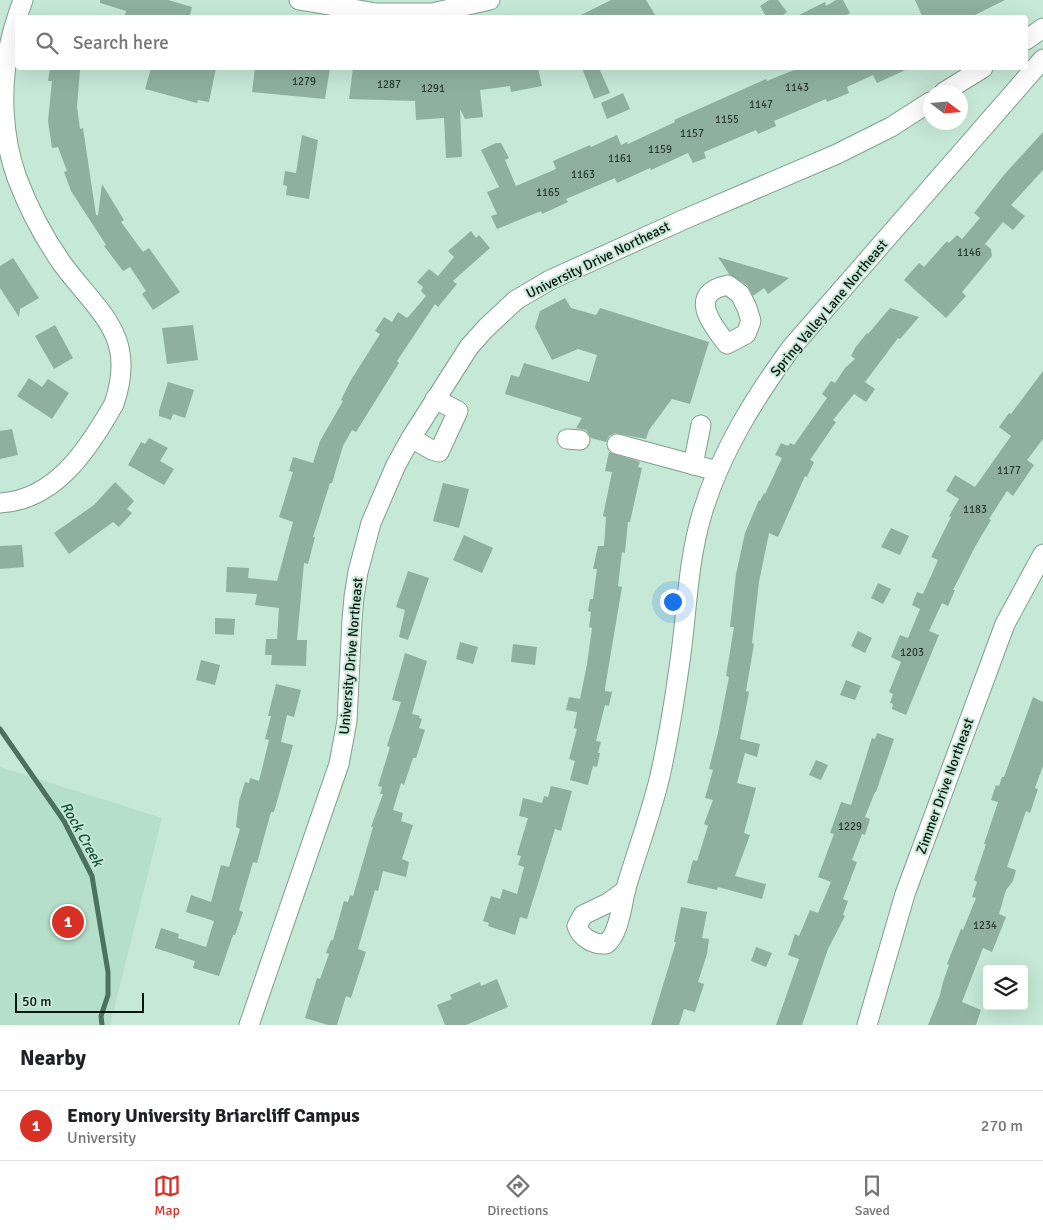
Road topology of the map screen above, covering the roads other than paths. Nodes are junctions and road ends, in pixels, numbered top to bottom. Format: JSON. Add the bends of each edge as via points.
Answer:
{"nodes":[{"id":1,"x":23,"y":0,"type":"edge"},
{"id":2,"x":299,"y":0,"type":"edge"},
{"id":3,"x":490,"y":0,"type":"edge"},
{"id":4,"x":393,"y":7,"type":"edge"},
{"id":5,"x":18,"y":15,"type":"edge"},
{"id":6,"x":15,"y":26,"type":"edge"},
{"id":7,"x":1043,"y":28,"type":"edge"},
{"id":8,"x":1028,"y":39,"type":"edge"},
{"id":9,"x":1043,"y":59,"type":"edge"},
{"id":10,"x":980,"y":70,"type":"edge"},
{"id":11,"x":955,"y":85,"type":"edge"},
{"id":12,"x":923,"y":107,"type":"edge"},
{"id":13,"x":435,"y":399,"type":"junction"},
{"id":14,"x":701,"y":425,"type":"dead end"},
{"id":15,"x":411,"y":438,"type":"junction"},
{"id":16,"x":617,"y":444,"type":"dead end"},
{"id":17,"x":693,"y":465,"type":"junction"},
{"id":18,"x":717,"y":471,"type":"junction"},
{"id":19,"x":0,"y":503,"type":"edge"},
{"id":20,"x":1043,"y":554,"type":"edge"},
{"id":21,"x":626,"y":890,"type":"dead end"},
{"id":22,"x":250,"y":1025,"type":"edge"},
{"id":23,"x":866,"y":1025,"type":"edge"}],
"edges":[{"from":1,"to":5,"type":"street"},
{"from":2,"to":4,"type":"street","via":[[376,14]]},
{"from":3,"to":4,"type":"street","via":[[432,13]]},
{"from":6,"to":19,"type":"street","via":[[9,45],[3,101],[11,157],[27,201],[59,259],[113,330],[122,354],[122,368],[114,404],[72,465],[44,490],[26,498]]},
{"from":7,"to":8,"type":"street"},
{"from":9,"to":18,"type":"street","name":"Spring Valley Lane Northeast","via":[[792,348],[765,384]]},
{"from":10,"to":11,"type":"street"},
{"from":12,"to":13,"type":"street","name":"University Drive Northeast","via":[[892,127],[837,154],[533,289],[486,328]]},
{"from":13,"to":15,"type":"street","name":"University Drive Northeast"},
{"from":13,"to":15,"type":"street","via":[[458,411],[439,452]]},
{"from":14,"to":17,"type":"street"},
{"from":15,"to":22,"type":"street","name":"University Drive Northeast","via":[[377,506],[363,548],[352,612],[347,721],[339,764]]},
{"from":16,"to":17,"type":"street"},
{"from":17,"to":18,"type":"street"},
{"from":18,"to":21,"type":"street","name":"Spring Valley Lane Northeast","via":[[691,560],[679,668],[660,777]]},
{"from":20,"to":23,"type":"street","name":"Zimmer Drive Northeast","via":[[1002,633],[905,894]]}]}
